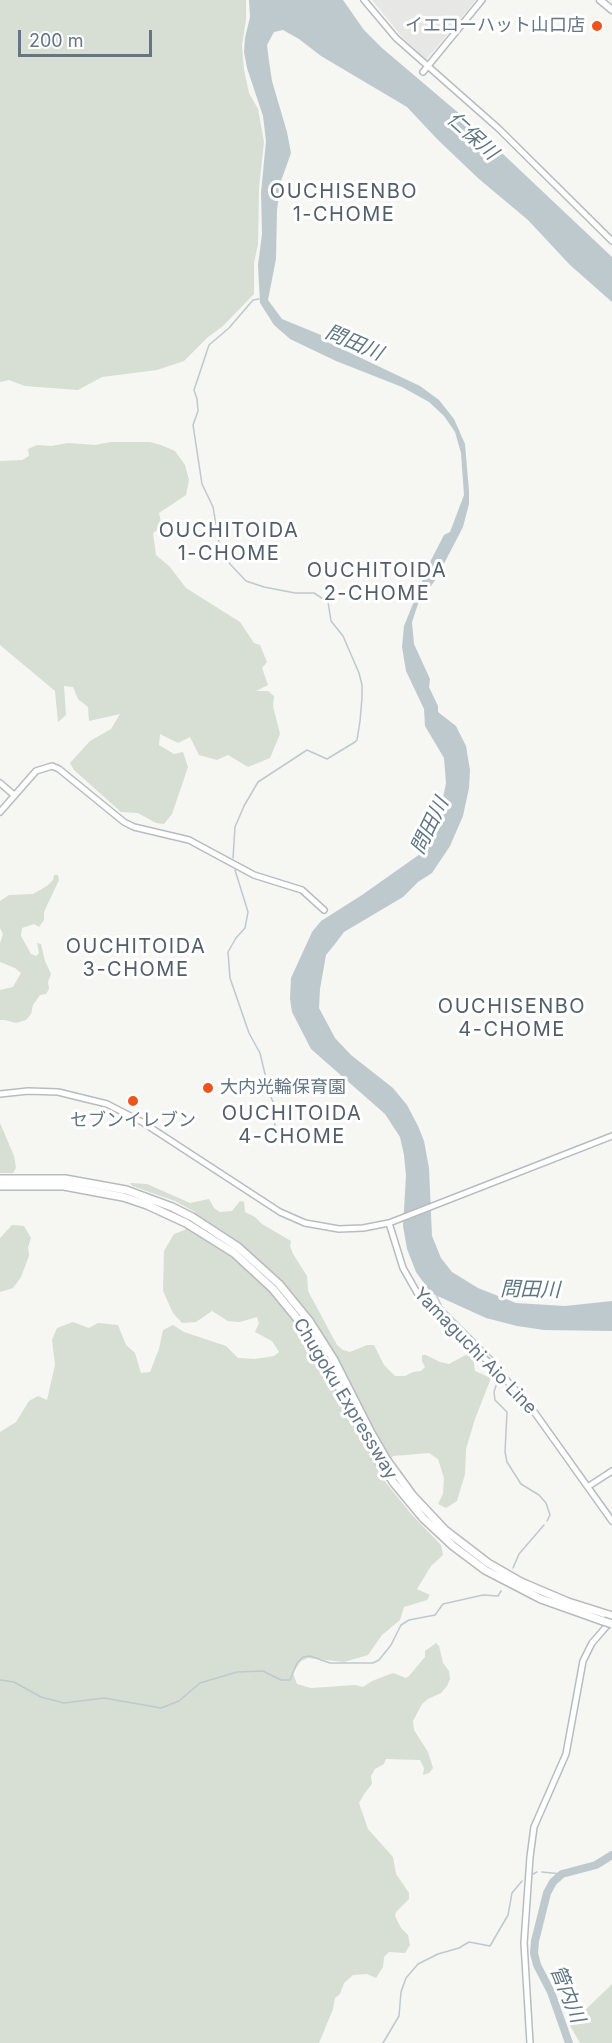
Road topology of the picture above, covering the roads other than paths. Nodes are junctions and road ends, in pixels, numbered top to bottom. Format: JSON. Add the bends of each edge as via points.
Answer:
{"nodes":[{"id":1,"x":363,"y":0,"type":"edge"},
{"id":2,"x":482,"y":0,"type":"edge"},
{"id":3,"x":600,"y":0,"type":"edge"},
{"id":4,"x":612,"y":10,"type":"edge"},
{"id":5,"x":425,"y":70,"type":"junction"},
{"id":6,"x":612,"y":241,"type":"edge"},
{"id":7,"x":0,"y":783,"type":"edge"},
{"id":8,"x":14,"y":795,"type":"junction"},
{"id":9,"x":0,"y":812,"type":"edge"},
{"id":10,"x":324,"y":910,"type":"dead end"},
{"id":11,"x":0,"y":1094,"type":"edge"},
{"id":12,"x":612,"y":1136,"type":"edge"},
{"id":13,"x":0,"y":1179,"type":"edge"},
{"id":14,"x":0,"y":1186,"type":"edge"},
{"id":15,"x":389,"y":1223,"type":"junction"},
{"id":16,"x":612,"y":1471,"type":"edge"},
{"id":17,"x":589,"y":1486,"type":"junction"},
{"id":18,"x":612,"y":1521,"type":"edge"},
{"id":19,"x":612,"y":1619,"type":"edge"},
{"id":20,"x":530,"y":2043,"type":"edge"}],
"edges":[{"from":1,"to":5,"type":"street"},
{"from":2,"to":5,"type":"street"},
{"from":3,"to":4,"type":"main road"},
{"from":5,"to":6,"type":"street","via":[[498,128]]},
{"from":7,"to":8,"type":"street"},
{"from":8,"to":9,"type":"street"},
{"from":8,"to":10,"type":"street","via":[[36,771],[52,766],[124,822],[189,840],[260,878],[302,890]]},
{"from":11,"to":15,"type":"street","via":[[47,1091],[107,1104],[142,1122],[280,1212],[305,1223],[350,1229]]},
{"from":12,"to":15,"type":"street"},
{"from":13,"to":19,"type":"highway","name":"Chugoku Expressway","via":[[65,1179],[126,1190],[172,1207],[238,1247],[279,1284],[310,1322],[386,1459],[428,1513],[470,1551],[502,1571]]},
{"from":14,"to":19,"type":"highway","name":"Chugoku Expressway","bridge":true,"via":[[64,1186],[123,1197],[186,1223],[234,1253],[273,1289],[304,1327],[377,1458],[423,1518],[485,1570],[541,1599],[603,1622]]},
{"from":15,"to":17,"type":"street","name":"Yamaguchi Aio Line","via":[[403,1268],[419,1296],[512,1386]]},
{"from":16,"to":17,"type":"street"},
{"from":17,"to":18,"type":"street","name":"Yamaguchi Aio Line"},
{"from":19,"to":20,"type":"street","via":[[583,1661],[566,1754],[534,1827],[524,1943]]}]}
